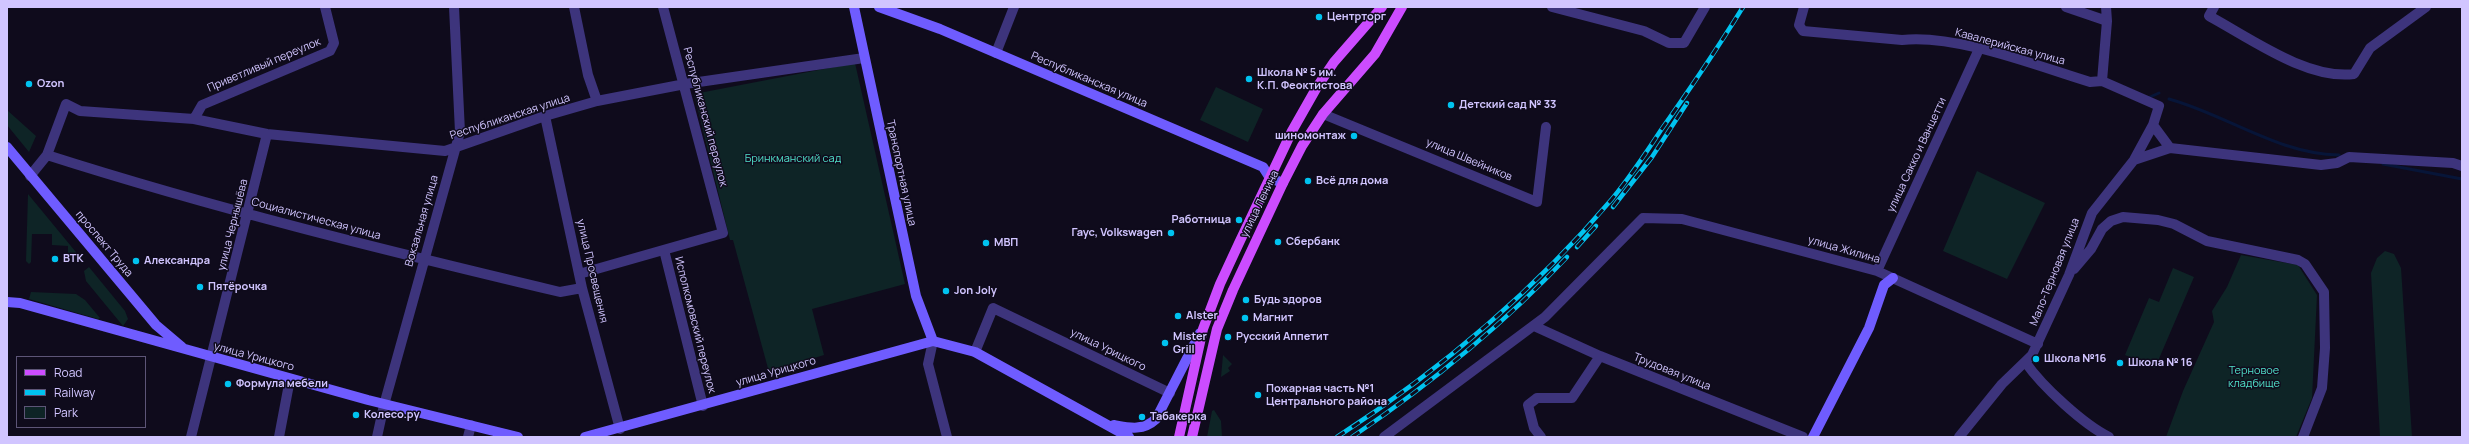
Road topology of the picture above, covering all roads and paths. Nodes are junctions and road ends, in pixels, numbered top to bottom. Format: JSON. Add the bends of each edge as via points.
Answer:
{"nodes":[{"id":1,"x":325,"y":7,"type":"edge"},
{"id":2,"x":454,"y":7,"type":"edge"},
{"id":3,"x":574,"y":7,"type":"edge"},
{"id":4,"x":663,"y":7,"type":"edge"},
{"id":5,"x":854,"y":7,"type":"edge"},
{"id":6,"x":879,"y":7,"type":"edge"},
{"id":7,"x":1014,"y":7,"type":"edge"},
{"id":8,"x":1382,"y":7,"type":"edge"},
{"id":9,"x":1402,"y":7,"type":"edge"},
{"id":10,"x":1552,"y":7,"type":"edge"},
{"id":11,"x":1705,"y":7,"type":"edge"},
{"id":12,"x":1804,"y":7,"type":"edge"},
{"id":13,"x":2066,"y":7,"type":"edge"},
{"id":14,"x":2106,"y":7,"type":"edge"},
{"id":15,"x":2426,"y":7,"type":"edge"},
{"id":16,"x":2212,"y":12,"type":"edge"},
{"id":17,"x":2107,"y":21,"type":"junction"},
{"id":18,"x":1979,"y":49,"type":"junction"},
{"id":19,"x":996,"y":53,"type":"junction"},
{"id":20,"x":864,"y":58,"type":"junction"},
{"id":21,"x":2102,"y":81,"type":"junction"},
{"id":22,"x":685,"y":84,"type":"junction"},
{"id":23,"x":597,"y":102,"type":"junction"},
{"id":24,"x":2159,"y":106,"type":"joint"},
{"id":25,"x":1323,"y":114,"type":"junction"},
{"id":26,"x":545,"y":116,"type":"junction"},
{"id":27,"x":194,"y":119,"type":"junction"},
{"id":28,"x":2153,"y":125,"type":"junction"},
{"id":29,"x":1546,"y":127,"type":"dead end"},
{"id":30,"x":267,"y":134,"type":"junction"},
{"id":31,"x":7,"y":148,"type":"edge"},
{"id":32,"x":2170,"y":148,"type":"junction"},
{"id":33,"x":455,"y":149,"type":"junction"},
{"id":34,"x":47,"y":155,"type":"junction"},
{"id":35,"x":2134,"y":160,"type":"junction"},
{"id":36,"x":2462,"y":166,"type":"edge"},
{"id":37,"x":30,"y":176,"type":"junction"},
{"id":38,"x":1270,"y":178,"type":"junction"},
{"id":39,"x":1283,"y":183,"type":"junction"},
{"id":40,"x":248,"y":214,"type":"junction"},
{"id":41,"x":664,"y":250,"type":"junction"},
{"id":42,"x":424,"y":259,"type":"junction"},
{"id":43,"x":1877,"y":271,"type":"junction"},
{"id":44,"x":579,"y":274,"type":"junction"},
{"id":45,"x":2069,"y":275,"type":"junction"},
{"id":46,"x":1893,"y":278,"type":"junction"},
{"id":47,"x":582,"y":288,"type":"junction"},
{"id":48,"x":7,"y":302,"type":"edge"},
{"id":49,"x":1534,"y":326,"type":"junction"},
{"id":50,"x":1203,"y":329,"type":"junction"},
{"id":51,"x":933,"y":341,"type":"junction"},
{"id":52,"x":2038,"y":344,"type":"junction"},
{"id":53,"x":187,"y":351,"type":"junction"},
{"id":54,"x":975,"y":352,"type":"junction"},
{"id":55,"x":1600,"y":356,"type":"junction"},
{"id":56,"x":212,"y":358,"type":"junction"},
{"id":57,"x":2026,"y":363,"type":"junction"},
{"id":58,"x":290,"y":379,"type":"junction"},
{"id":59,"x":1170,"y":393,"type":"junction"},
{"id":60,"x":384,"y":405,"type":"junction"},
{"id":61,"x":703,"y":406,"type":"junction"},
{"id":62,"x":1104,"y":423,"type":"junction"},
{"id":63,"x":470,"y":425,"type":"junction"},
{"id":64,"x":620,"y":429,"type":"junction"},
{"id":65,"x":191,"y":437,"type":"edge"},
{"id":66,"x":279,"y":437,"type":"edge"},
{"id":67,"x":377,"y":437,"type":"edge"},
{"id":68,"x":468,"y":437,"type":"edge"},
{"id":69,"x":518,"y":437,"type":"edge"},
{"id":70,"x":588,"y":437,"type":"edge"},
{"id":71,"x":947,"y":437,"type":"edge"},
{"id":72,"x":1119,"y":437,"type":"edge"},
{"id":73,"x":1130,"y":437,"type":"edge"},
{"id":74,"x":1179,"y":437,"type":"edge"},
{"id":75,"x":1192,"y":437,"type":"edge"},
{"id":76,"x":1384,"y":437,"type":"edge"},
{"id":77,"x":1541,"y":437,"type":"edge"},
{"id":78,"x":1802,"y":437,"type":"edge"},
{"id":79,"x":1813,"y":437,"type":"edge"},
{"id":80,"x":1959,"y":437,"type":"edge"},
{"id":81,"x":2109,"y":437,"type":"edge"},
{"id":82,"x":2303,"y":437,"type":"edge"}],
"edges":[{"from":1,"to":27,"type":"street","name":"Приветливый переулок","via":[[334,43],[330,51],[202,105]]},
{"from":2,"to":33,"type":"street","name":"Вокзальная улица","via":[[460,132]]},
{"from":3,"to":23,"type":"street","via":[[588,75]]},
{"from":4,"to":22,"type":"street","name":"Республиканский переулок"},
{"from":5,"to":20,"type":"main road","name":"Транспортная улица"},
{"from":6,"to":19,"type":"main road","name":"Республиканская улица"},
{"from":7,"to":19,"type":"street"},
{"from":8,"to":38,"type":"main road","name":"улица Ленина","via":[[1334,62],[1317,87],[1292,131]]},
{"from":9,"to":25,"type":"main road","name":"улица Ленина","via":[[1375,54]]},
{"from":10,"to":11,"type":"street","via":[[1644,31],[1669,44],[1684,43]]},
{"from":12,"to":18,"type":"street","name":"Кавалерийская улица","via":[[1798,25],[1803,30],[1902,40],[1915,39]]},
{"from":13,"to":17,"type":"street"},
{"from":14,"to":17,"type":"street"},
{"from":15,"to":16,"type":"street","via":[[2370,48],[2354,74],[2339,76],[2299,65]]},
{"from":17,"to":21,"type":"street"},
{"from":18,"to":21,"type":"street","name":"Кавалерийская улица","via":[[2090,82]]},
{"from":18,"to":43,"type":"street","name":"улица Сакко и Ванцетти"},
{"from":19,"to":38,"type":"main road","name":"Республиканская улица","via":[[1263,167]]},
{"from":20,"to":22,"type":"street","name":"Республиканская улица"},
{"from":20,"to":51,"type":"main road","name":"Транспортная улица","via":[[916,296]]},
{"from":21,"to":24,"type":"street","name":"Кавалерийская улица"},
{"from":22,"to":23,"type":"street","name":"Республиканская улица"},
{"from":22,"to":41,"type":"street","name":"Республиканский переулок","via":[[723,233]]},
{"from":23,"to":26,"type":"street","name":"Республиканская улица"},
{"from":24,"to":28,"type":"street","name":"Мало-Терновая улица"},
{"from":25,"to":29,"type":"street","name":"улица Швейников","via":[[1536,202]]},
{"from":25,"to":39,"type":"main road","name":"улица Ленина","via":[[1302,146]]},
{"from":26,"to":33,"type":"street","name":"Республиканская улица","via":[[467,142]]},
{"from":26,"to":44,"type":"street","name":"улица Просвещения"},
{"from":27,"to":30,"type":"street","name":"Республиканская улица"},
{"from":27,"to":34,"type":"street","name":"Республиканская улица","via":[[80,111],[66,104]]},
{"from":28,"to":32,"type":"street"},
{"from":28,"to":35,"type":"street","name":"Мало-Терновая улица"},
{"from":30,"to":33,"type":"street","name":"Республиканская улица","via":[[435,151]]},
{"from":30,"to":40,"type":"street","name":"улица Чернышёва"},
{"from":31,"to":37,"type":"main road","name":"проспект Труда"},
{"from":32,"to":35,"type":"street"},
{"from":32,"to":36,"type":"street","via":[[2320,165],[2337,163],[2349,157],[2453,163]]},
{"from":33,"to":42,"type":"street","name":"Вокзальная улица"},
{"from":34,"to":37,"type":"street"},
{"from":34,"to":40,"type":"street","name":"Социалистическая улица"},
{"from":35,"to":45,"type":"street","name":"Мало-Терновая улица","via":[[2092,213]]},
{"from":37,"to":53,"type":"main road","name":"проспект Труда","via":[[156,325]]},
{"from":38,"to":39,"type":"main road","name":"Республиканская улица"},
{"from":38,"to":50,"type":"main road","name":"улица Ленина","via":[[1220,284]]},
{"from":39,"to":75,"type":"main road","name":"улица Ленина","via":[[1217,328]]},
{"from":40,"to":42,"type":"street","name":"Социалистическая улица"},
{"from":40,"to":56,"type":"street","name":"улица Чернышёва"},
{"from":41,"to":44,"type":"street"},
{"from":41,"to":61,"type":"street","name":"Исполкомовский переулок"},
{"from":42,"to":47,"type":"street","name":"Социалистическая улица","via":[[560,292]]},
{"from":42,"to":60,"type":"street","name":"Вокзальная улица"},
{"from":43,"to":46,"type":"street","name":"улица Жилина"},
{"from":43,"to":49,"type":"street","name":"улица Жилина","via":[[1682,219],[1643,218]]},
{"from":44,"to":47,"type":"street","name":"улица Просвещения"},
{"from":45,"to":52,"type":"street","name":"Мало-Терновая улица"},
{"from":45,"to":82,"type":"street","via":[[2091,249],[2102,229],[2111,221],[2123,217],[2169,222],[2207,241],[2298,260],[2305,264],[2324,292],[2325,348],[2322,388]]},
{"from":46,"to":52,"type":"street","name":"улица Жилина"},
{"from":46,"to":79,"type":"main road","via":[[1884,284],[1869,328]]},
{"from":47,"to":64,"type":"street","name":"улица Просвещения"},
{"from":48,"to":53,"type":"main road","name":"улица Урицкого","via":[[20,303]]},
{"from":49,"to":55,"type":"street","name":"Трудовая улица"},
{"from":49,"to":76,"type":"street"},
{"from":50,"to":59,"type":"main road","name":"улица Ленина"},
{"from":50,"to":74,"type":"main road","name":"улица Ленина"},
{"from":51,"to":54,"type":"main road"},
{"from":51,"to":61,"type":"main road","name":"улица Урицкого"},
{"from":51,"to":71,"type":"street","via":[[928,364]]},
{"from":52,"to":57,"type":"street","name":"Мало-Терновая улица"},
{"from":53,"to":56,"type":"main road","name":"улица Урицкого"},
{"from":54,"to":59,"type":"street","name":"улица Урицкого","via":[[993,308]]},
{"from":54,"to":62,"type":"main road"},
{"from":55,"to":77,"type":"street","via":[[1572,398],[1538,398],[1528,405],[1534,428]]},
{"from":55,"to":78,"type":"street","name":"Трудовая улица"},
{"from":56,"to":58,"type":"main road","name":"улица Урицкого"},
{"from":56,"to":65,"type":"street","name":"улица Чернышёва"},
{"from":57,"to":80,"type":"street","name":"Мало-Терновая улица","via":[[2002,384]]},
{"from":57,"to":81,"type":"street","via":[[2035,376],[2096,431]]},
{"from":58,"to":60,"type":"main road","name":"улица Урицкого"},
{"from":58,"to":66,"type":"street"},
{"from":59,"to":62,"type":"main road","name":"улица Ленина","via":[[1156,419],[1146,427],[1132,429]]},
{"from":60,"to":63,"type":"main road","name":"улица Урицкого"},
{"from":60,"to":67,"type":"street","name":"Вокзальная улица"},
{"from":61,"to":64,"type":"main road","name":"улица Урицкого"},
{"from":62,"to":72,"type":"main road"},
{"from":62,"to":73,"type":"main road"},
{"from":63,"to":68,"type":"street"},
{"from":63,"to":69,"type":"main road","name":"улица Урицкого"},
{"from":64,"to":70,"type":"main road","name":"улица Урицкого"}]}
